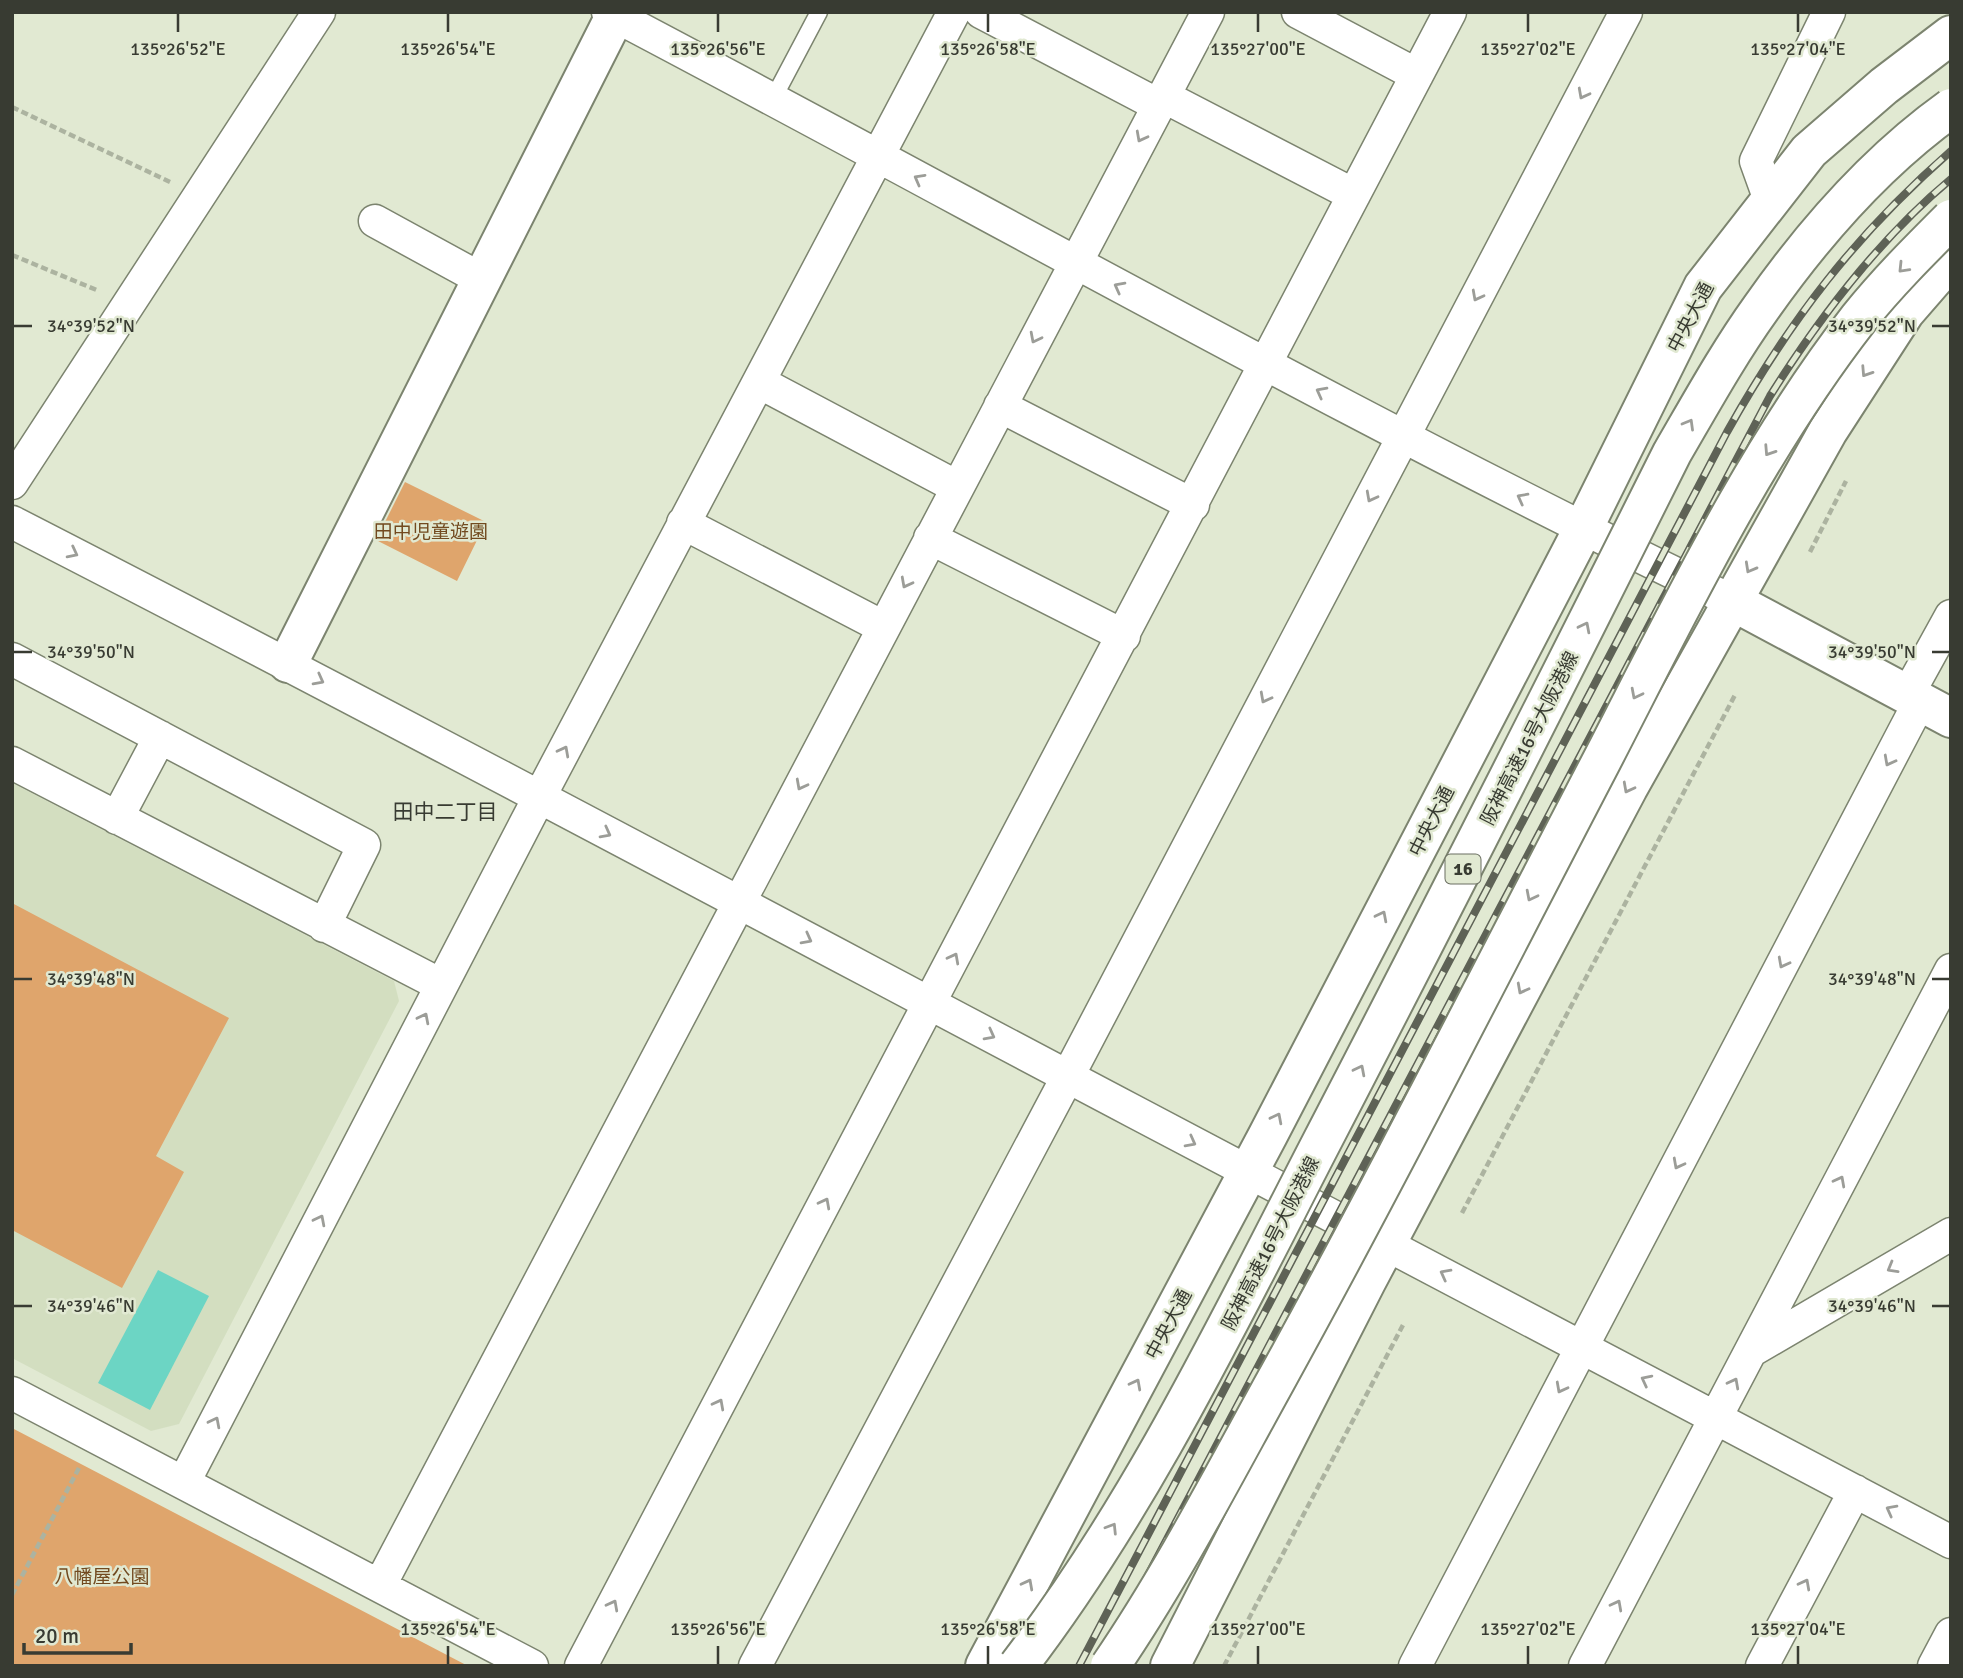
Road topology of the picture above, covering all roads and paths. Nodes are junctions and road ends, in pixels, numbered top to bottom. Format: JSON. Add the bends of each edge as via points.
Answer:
{"nodes":[{"id":1,"x":319,"y":12,"type":"edge"},
{"id":2,"x":819,"y":12,"type":"edge"},
{"id":3,"x":954,"y":12,"type":"edge"},
{"id":4,"x":981,"y":12,"type":"edge"},
{"id":5,"x":1208,"y":12,"type":"edge"},
{"id":6,"x":1298,"y":12,"type":"edge"},
{"id":7,"x":1450,"y":12,"type":"edge"},
{"id":8,"x":1626,"y":12,"type":"edge"},
{"id":9,"x":1829,"y":12,"type":"edge"},
{"id":10,"x":613,"y":13,"type":"edge"},
{"id":11,"x":1951,"y":35,"type":"edge"},
{"id":12,"x":1417,"y":75,"type":"junction"},
{"id":13,"x":773,"y":99,"type":"junction"},
{"id":14,"x":1160,"y":101,"type":"junction"},
{"id":15,"x":12,"y":107,"type":"edge"},
{"id":16,"x":1951,"y":108,"type":"edge"},
{"id":17,"x":878,"y":156,"type":"junction"},
{"id":18,"x":1354,"y":195,"type":"junction"},
{"id":19,"x":198,"y":197,"type":"junction"},
{"id":20,"x":1770,"y":200,"type":"junction"},
{"id":21,"x":1951,"y":219,"type":"edge"},
{"id":22,"x":374,"y":221,"type":"dead end"},
{"id":23,"x":12,"y":255,"type":"edge"},
{"id":24,"x":1951,"y":259,"type":"edge"},
{"id":25,"x":1074,"y":263,"type":"junction"},
{"id":26,"x":481,"y":279,"type":"junction"},
{"id":27,"x":129,"y":304,"type":"junction"},
{"id":28,"x":1266,"y":364,"type":"junction"},
{"id":29,"x":760,"y":382,"type":"junction"},
{"id":30,"x":1000,"y":406,"type":"junction"},
{"id":31,"x":1403,"y":435,"type":"junction"},
{"id":32,"x":12,"y":483,"type":"edge"},
{"id":33,"x":957,"y":487,"type":"junction"},
{"id":34,"x":1193,"y":505,"type":"junction"},
{"id":35,"x":12,"y":522,"type":"edge"},
{"id":36,"x":683,"y":523,"type":"junction"},
{"id":37,"x":1583,"y":529,"type":"junction"},
{"id":38,"x":930,"y":538,"type":"junction"},
{"id":39,"x":1732,"y":600,"type":"junction"},
{"id":40,"x":1951,"y":616,"type":"edge"},
{"id":41,"x":883,"y":627,"type":"junction"},
{"id":42,"x":1124,"y":636,"type":"junction"},
{"id":43,"x":12,"y":659,"type":"edge"},
{"id":44,"x":288,"y":663,"type":"junction"},
{"id":45,"x":1735,"y":695,"type":"dead end"},
{"id":46,"x":1926,"y":704,"type":"edge"},
{"id":47,"x":160,"y":737,"type":"junction"},
{"id":48,"x":12,"y":763,"type":"edge"},
{"id":49,"x":540,"y":798,"type":"junction"},
{"id":50,"x":117,"y":818,"type":"junction"},
{"id":51,"x":740,"y":904,"type":"junction"},
{"id":52,"x":324,"y":926,"type":"junction"},
{"id":53,"x":1951,"y":970,"type":"edge"},
{"id":54,"x":441,"y":985,"type":"junction"},
{"id":55,"x":930,"y":1003,"type":"junction"},
{"id":56,"x":1941,"y":1014,"type":"edge"},
{"id":57,"x":1068,"y":1076,"type":"junction"},
{"id":58,"x":1249,"y":1172,"type":"junction"},
{"id":59,"x":1462,"y":1213,"type":"dead end"},
{"id":60,"x":1951,"y":1234,"type":"edge"},
{"id":61,"x":1388,"y":1244,"type":"junction"},
{"id":62,"x":1402,"y":1325,"type":"dead end"},
{"id":63,"x":1582,"y":1348,"type":"junction"},
{"id":64,"x":1752,"y":1350,"type":"junction"},
{"id":65,"x":12,"y":1393,"type":"edge"},
{"id":66,"x":1717,"y":1416,"type":"junction"},
{"id":67,"x":82,"y":1462,"type":"dead end"},
{"id":68,"x":184,"y":1482,"type":"junction"},
{"id":69,"x":1854,"y":1490,"type":"junction"},
{"id":70,"x":1951,"y":1542,"type":"edge"},
{"id":71,"x":380,"y":1585,"type":"junction"},
{"id":72,"x":12,"y":1595,"type":"edge"},
{"id":73,"x":1951,"y":1634,"type":"edge"},
{"id":74,"x":532,"y":1666,"type":"edge"},
{"id":75,"x":581,"y":1666,"type":"edge"},
{"id":76,"x":755,"y":1666,"type":"edge"},
{"id":77,"x":985,"y":1666,"type":"edge"},
{"id":78,"x":1018,"y":1666,"type":"edge"},
{"id":79,"x":1110,"y":1666,"type":"edge"},
{"id":80,"x":1170,"y":1666,"type":"edge"},
{"id":81,"x":1224,"y":1666,"type":"edge"},
{"id":82,"x":1415,"y":1666,"type":"edge"},
{"id":83,"x":1585,"y":1666,"type":"edge"},
{"id":84,"x":1762,"y":1666,"type":"edge"},
{"id":85,"x":1934,"y":1666,"type":"edge"}],
"edges":[{"from":1,"to":19,"type":"street"},
{"from":2,"to":13,"type":"lane"},
{"from":3,"to":17,"type":"street"},
{"from":4,"to":14,"type":"street"},
{"from":5,"to":14,"type":"street"},
{"from":6,"to":12,"type":"street"},
{"from":7,"to":12,"type":"street"},
{"from":8,"to":31,"type":"street","one_way":true},
{"from":9,"to":20,"type":"street","via":[[1756,160]]},
{"from":10,"to":13,"type":"street"},
{"from":10,"to":26,"type":"main road"},
{"from":11,"to":20,"type":"main road","name":"中央大通","via":[[1809,150]]},
{"from":12,"to":18,"type":"street"},
{"from":13,"to":17,"type":"street"},
{"from":14,"to":18,"type":"street"},
{"from":14,"to":25,"type":"street","one_way":true},
{"from":15,"to":19,"type":"path"},
{"from":78,"to":16,"type":"main road","name":"阪神高速16号大阪港線","number":"16","one_way":true,"bridge":true,"via":[[1075,1586],[1206,1368],[1704,398],[1761,308],[1822,230],[1895,154]]},
{"from":25,"to":17,"type":"street","one_way":true},
{"from":17,"to":29,"type":"street"},
{"from":18,"to":28,"type":"street"},
{"from":19,"to":27,"type":"street"},
{"from":20,"to":37,"type":"main road","name":"中央大通","via":[[1703,287]]},
{"from":21,"to":79,"type":"main road","one_way":true,"bridge":true,"via":[[1861,316],[1751,482],[1700,571],[1324,1294],[1177,1559]]},
{"from":22,"to":26,"type":"street"},
{"from":23,"to":27,"type":"path"},
{"from":24,"to":39,"type":"main road","one_way":true,"via":[[1905,312],[1835,420]]},
{"from":28,"to":25,"type":"street","one_way":true},
{"from":25,"to":30,"type":"street","one_way":true},
{"from":26,"to":44,"type":"main road"},
{"from":27,"to":32,"type":"street"},
{"from":31,"to":28,"type":"street","one_way":true},
{"from":28,"to":34,"type":"street"},
{"from":29,"to":33,"type":"street"},
{"from":29,"to":36,"type":"street"},
{"from":30,"to":33,"type":"street"},
{"from":30,"to":34,"type":"street"},
{"from":37,"to":31,"type":"street","one_way":true},
{"from":31,"to":57,"type":"street","one_way":true},
{"from":33,"to":38,"type":"street"},
{"from":34,"to":42,"type":"street"},
{"from":35,"to":44,"type":"street","one_way":true},
{"from":36,"to":41,"type":"street"},
{"from":49,"to":36,"type":"street","one_way":true},
{"from":37,"to":39,"type":"street"},
{"from":58,"to":37,"type":"main road","name":"中央大通","one_way":true},
{"from":38,"to":41,"type":"street","one_way":true},
{"from":38,"to":42,"type":"street"},
{"from":39,"to":46,"type":"main road"},
{"from":39,"to":61,"type":"main road","one_way":true},
{"from":40,"to":46,"type":"street"},
{"from":41,"to":51,"type":"street","one_way":true},
{"from":55,"to":42,"type":"street","one_way":true},
{"from":43,"to":47,"type":"street"},
{"from":44,"to":49,"type":"street","one_way":true},
{"from":45,"to":59,"type":"path"},
{"from":46,"to":63,"type":"street","one_way":true},
{"from":47,"to":50,"type":"street"},
{"from":47,"to":52,"type":"street","via":[[364,845]]},
{"from":48,"to":50,"type":"street"},
{"from":49,"to":51,"type":"street","one_way":true},
{"from":49,"to":54,"type":"street"},
{"from":50,"to":52,"type":"street"},
{"from":51,"to":55,"type":"street","one_way":true},
{"from":51,"to":71,"type":"street"},
{"from":52,"to":54,"type":"street"},
{"from":53,"to":56,"type":"street"},
{"from":68,"to":54,"type":"street","one_way":true},
{"from":55,"to":57,"type":"street","one_way":true},
{"from":75,"to":55,"type":"street","one_way":true},
{"from":64,"to":56,"type":"street","one_way":true},
{"from":57,"to":58,"type":"street","one_way":true},
{"from":57,"to":76,"type":"street"},
{"from":58,"to":61,"type":"street"},
{"from":77,"to":58,"type":"main road","name":"中央大通","one_way":true},
{"from":60,"to":64,"type":"street","one_way":true},
{"from":63,"to":61,"type":"street","one_way":true},
{"from":61,"to":80,"type":"main road"},
{"from":62,"to":81,"type":"path"},
{"from":66,"to":63,"type":"street","one_way":true},
{"from":63,"to":82,"type":"street","one_way":true},
{"from":66,"to":64,"type":"street","one_way":true},
{"from":65,"to":68,"type":"street"},
{"from":66,"to":69,"type":"street"},
{"from":83,"to":66,"type":"street","one_way":true},
{"from":67,"to":72,"type":"path"},
{"from":68,"to":71,"type":"street"},
{"from":70,"to":69,"type":"street","one_way":true},
{"from":84,"to":69,"type":"street","one_way":true},
{"from":71,"to":74,"type":"street"},
{"from":73,"to":85,"type":"street"}]}
